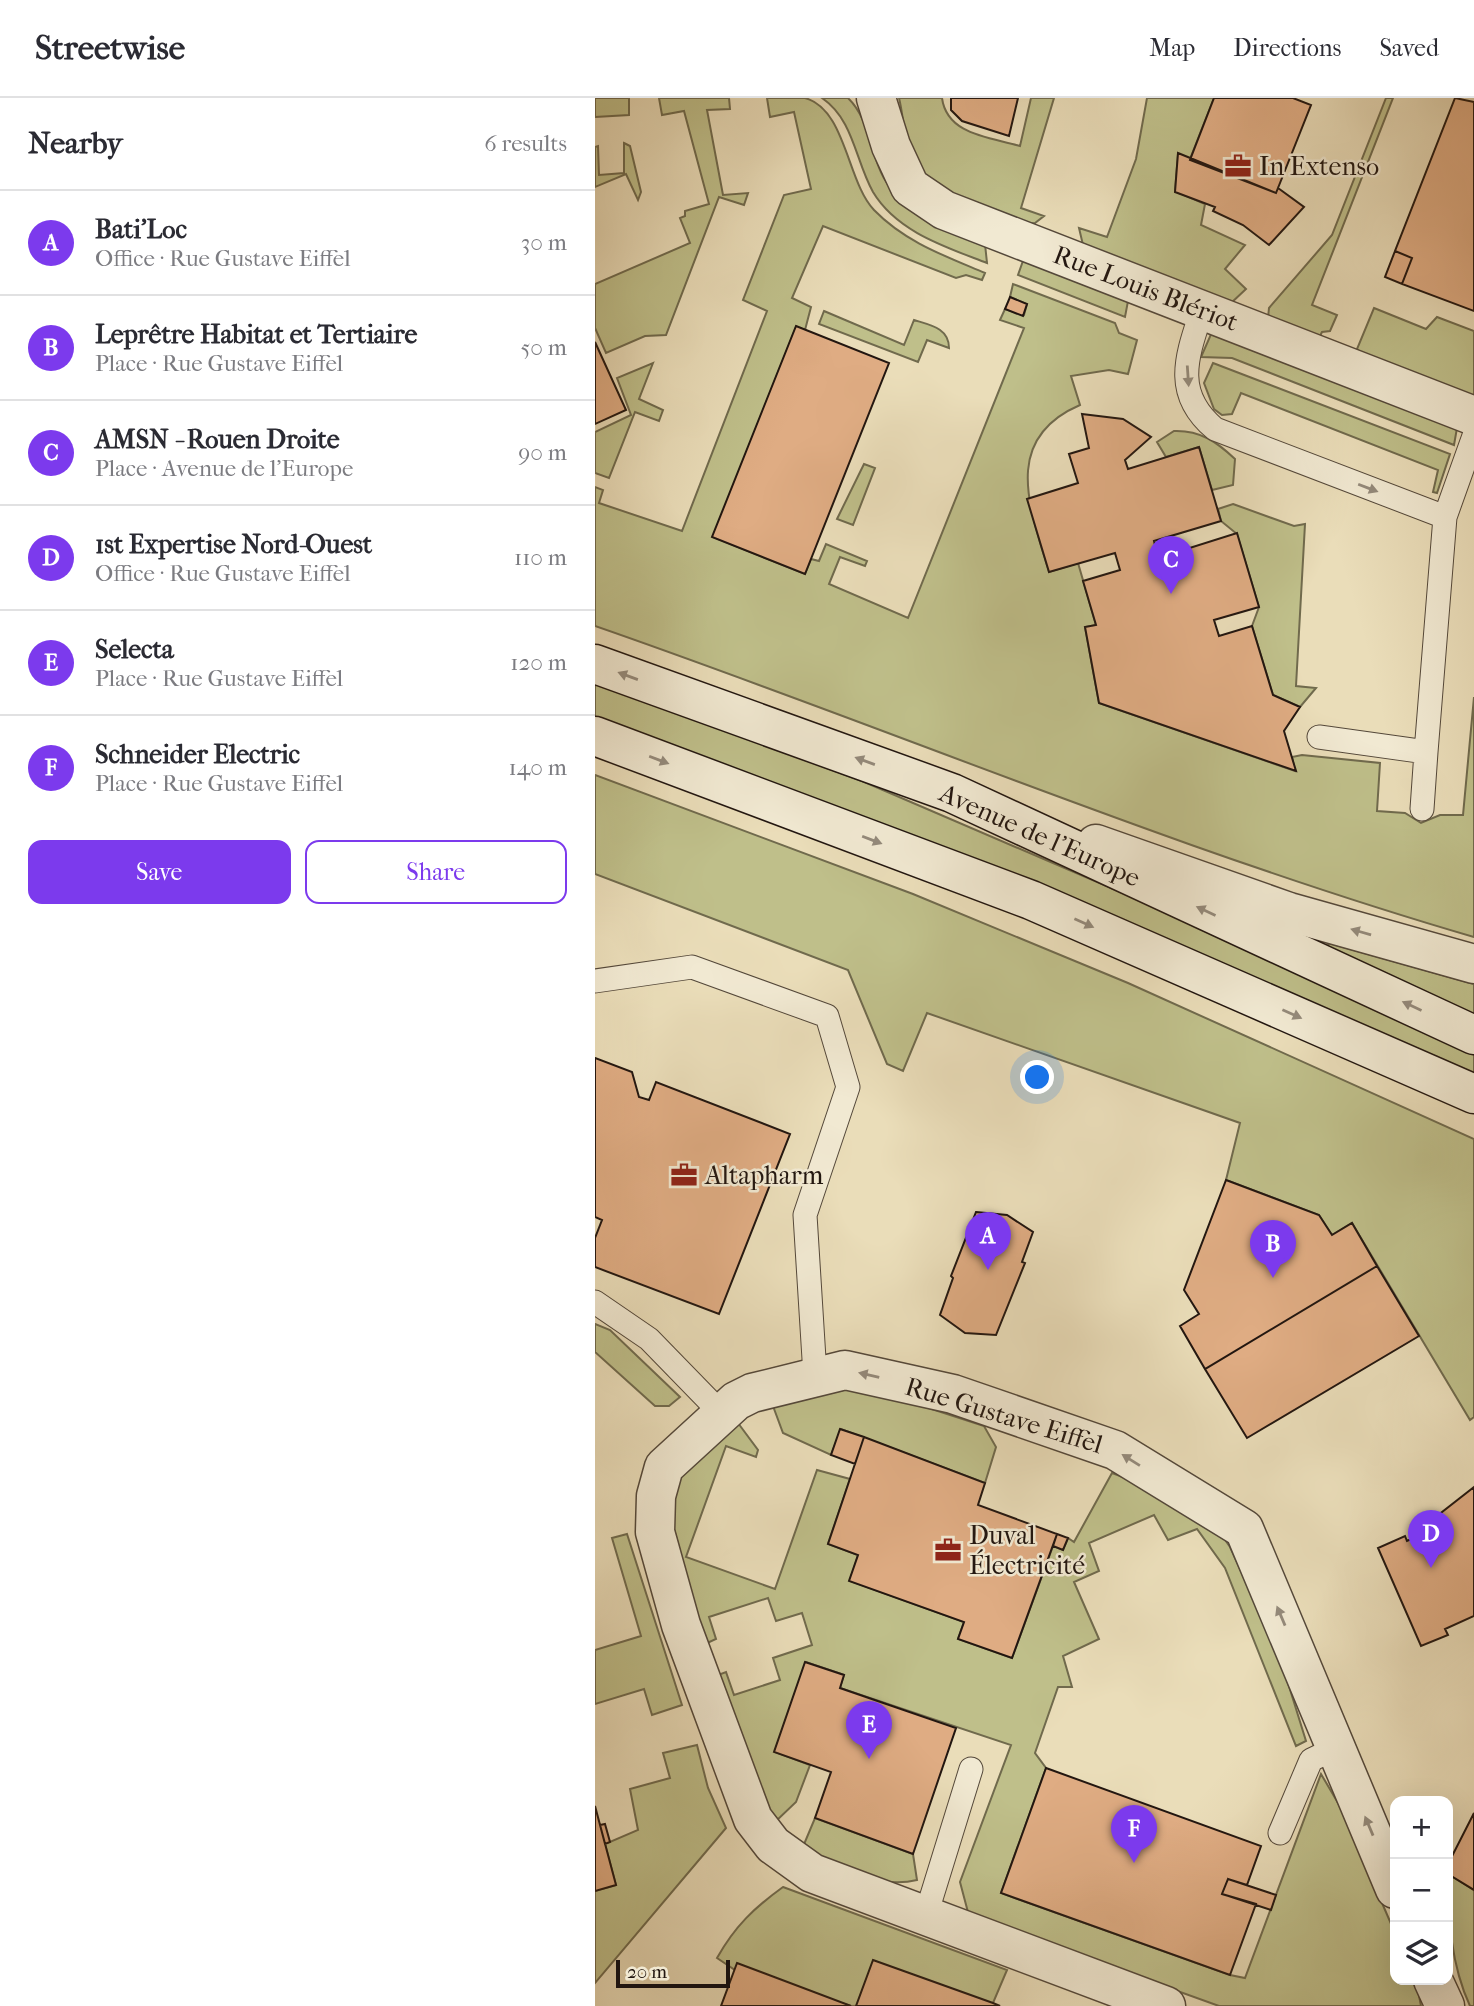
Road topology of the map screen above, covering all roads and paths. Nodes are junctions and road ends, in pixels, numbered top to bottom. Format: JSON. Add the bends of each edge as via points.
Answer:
{"nodes":[{"id":1,"x":876,"y":98,"type":"edge"},
{"id":2,"x":1202,"y":310,"type":"junction"},
{"id":3,"x":1474,"y":416,"type":"edge"},
{"id":4,"x":1474,"y":436,"type":"edge"},
{"id":5,"x":1445,"y":517,"type":"junction"},
{"id":6,"x":595,"y":664,"type":"edge"},
{"id":7,"x":595,"y":736,"type":"edge"},
{"id":8,"x":1319,"y":737,"type":"dead end"},
{"id":9,"x":1426,"y":752,"type":"junction"},
{"id":10,"x":952,"y":793,"type":"junction"},
{"id":11,"x":1422,"y":809,"type":"dead end"},
{"id":12,"x":1474,"y":964,"type":"edge"},
{"id":13,"x":595,"y":981,"type":"edge"},
{"id":14,"x":1474,"y":1035,"type":"edge"},
{"id":15,"x":1474,"y":1094,"type":"edge"},
{"id":16,"x":595,"y":1301,"type":"edge"},
{"id":17,"x":815,"y":1375,"type":"junction"},
{"id":18,"x":722,"y":1414,"type":"junction"},
{"id":19,"x":1336,"y":1748,"type":"junction"},
{"id":20,"x":971,"y":1769,"type":"dead end"},
{"id":21,"x":1280,"y":1833,"type":"dead end"},
{"id":22,"x":1390,"y":1877,"type":"edge"},
{"id":23,"x":925,"y":1918,"type":"junction"},
{"id":24,"x":1166,"y":2006,"type":"edge"}],
"edges":[{"from":1,"to":2,"type":"street","name":"Rue Louis Blériot","via":[[891,146],[911,187],[944,210]]},
{"from":2,"to":3,"type":"street","name":"Rue Louis Blériot"},
{"from":2,"to":5,"type":"lane","one_way":true,"via":[[1187,355],[1186,379],[1197,414],[1215,429]]},
{"from":4,"to":5,"type":"lane"},
{"from":5,"to":9,"type":"lane"},
{"from":10,"to":6,"type":"street","name":"Avenue de l'Europe","one_way":true},
{"from":7,"to":15,"type":"street","one_way":true,"via":[[1031,900]]},
{"from":8,"to":9,"type":"lane"},
{"from":9,"to":11,"type":"lane"},
{"from":12,"to":10,"type":"street","one_way":true,"via":[[1289,912]]},
{"from":14,"to":10,"type":"street","name":"Avenue de l'Europe","one_way":true},
{"from":13,"to":17,"type":"lane","via":[[692,967],[827,1016],[848,1087],[806,1215]]},
{"from":16,"to":18,"type":"lane","via":[[649,1339]]},
{"from":17,"to":18,"type":"street","name":"Rue Gustave Eiffel","via":[[752,1393]]},
{"from":19,"to":17,"type":"street","name":"Rue Gustave Eiffel","one_way":true,"via":[[1244,1529],[1115,1450],[953,1394],[845,1370]]},
{"from":18,"to":23,"type":"street","name":"Rue Gustave Eiffel","via":[[664,1467],[656,1496],[655,1532],[681,1625],[753,1819],[773,1845],[812,1873]]},
{"from":19,"to":21,"type":"lane","via":[[1311,1760]]},
{"from":22,"to":19,"type":"street","name":"Rue Gustave Eiffel","one_way":true},
{"from":20,"to":23,"type":"lane"},
{"from":23,"to":24,"type":"street","name":"Rue Gustave Eiffel"}]}
